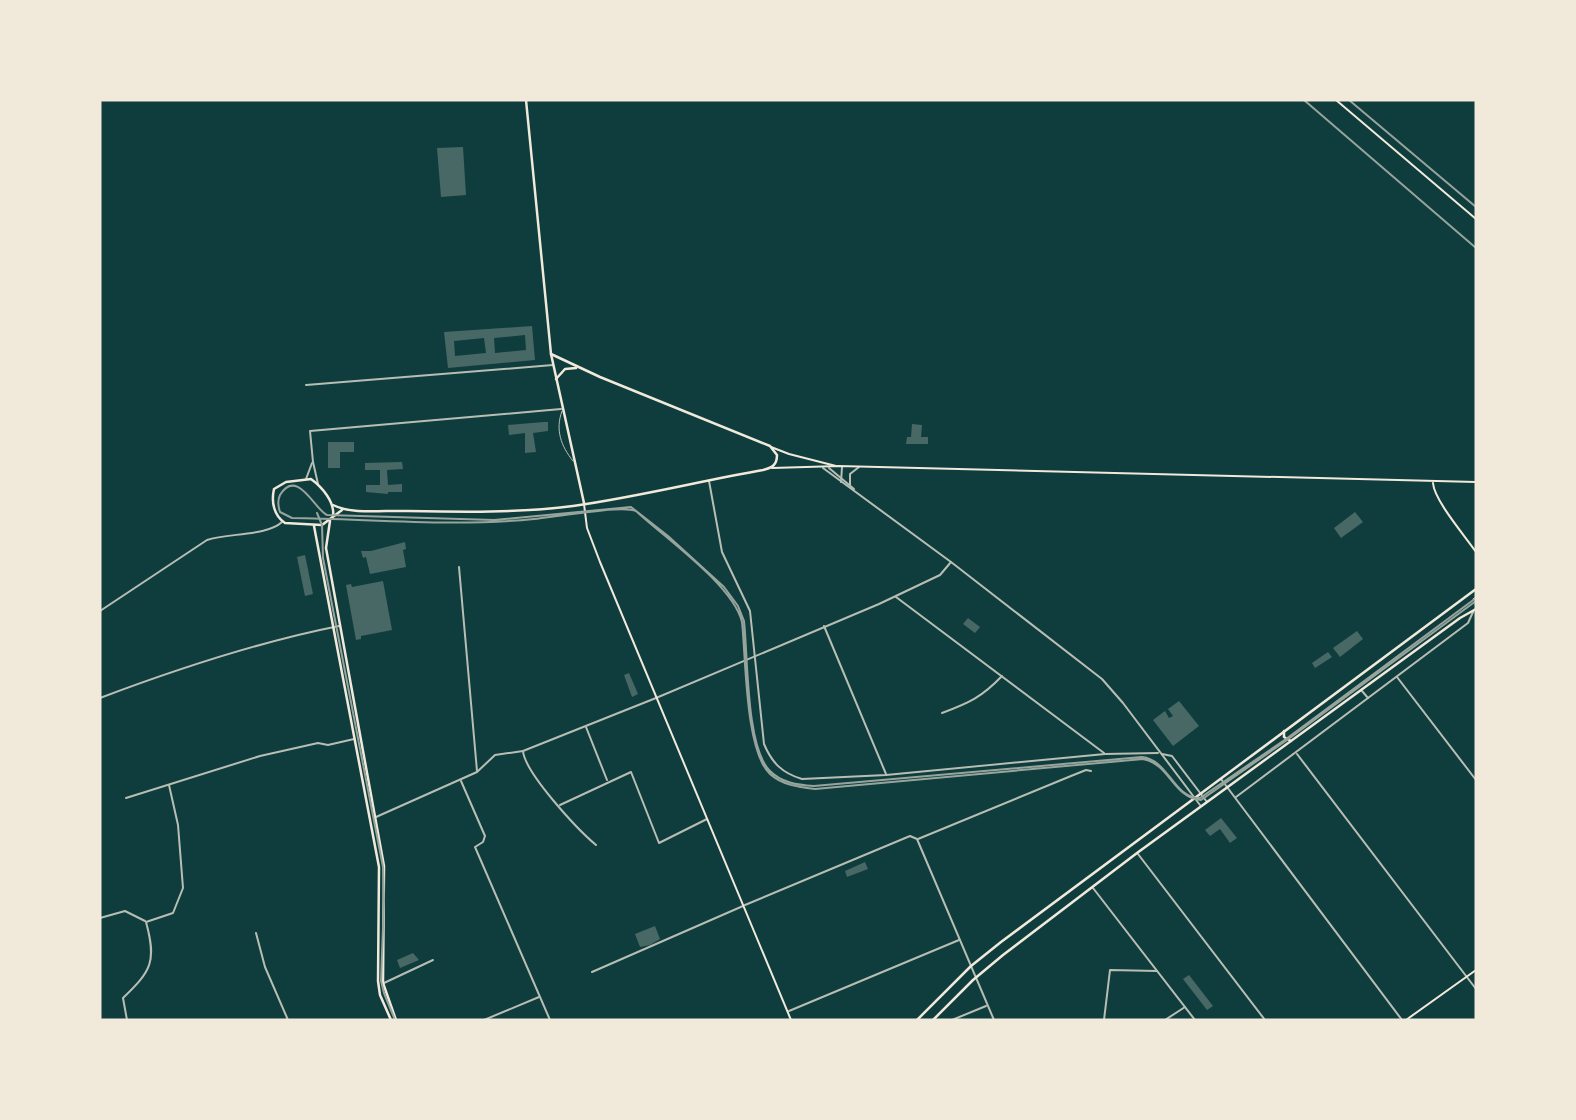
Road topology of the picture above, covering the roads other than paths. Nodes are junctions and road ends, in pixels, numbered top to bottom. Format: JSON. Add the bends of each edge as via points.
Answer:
{"nodes":[{"id":1,"x":526,"y":100,"type":"edge"},
{"id":2,"x":1336,"y":100,"type":"edge"},
{"id":3,"x":1476,"y":219,"type":"edge"},
{"id":4,"x":551,"y":354,"type":"junction"},
{"id":5,"x":553,"y":365,"type":"junction"},
{"id":6,"x":583,"y":369,"type":"junction"},
{"id":7,"x":556,"y":379,"type":"junction"},
{"id":8,"x":306,"y":385,"type":"dead end"},
{"id":9,"x":562,"y":409,"type":"junction"},
{"id":10,"x":770,"y":446,"type":"junction"},
{"id":11,"x":313,"y":462,"type":"junction"},
{"id":12,"x":575,"y":463,"type":"junction"},
{"id":13,"x":825,"y":463,"type":"junction"},
{"id":14,"x":840,"y":466,"type":"junction"},
{"id":15,"x":859,"y":467,"type":"junction"},
{"id":16,"x":771,"y":468,"type":"junction"},
{"id":17,"x":823,"y":468,"type":"junction"},
{"id":18,"x":829,"y":468,"type":"junction"},
{"id":19,"x":841,"y":478,"type":"junction"},
{"id":20,"x":306,"y":479,"type":"junction"},
{"id":21,"x":709,"y":480,"type":"junction"},
{"id":22,"x":1433,"y":481,"type":"junction"},
{"id":23,"x":842,"y":482,"type":"junction"},
{"id":24,"x":1476,"y":482,"type":"edge"},
{"id":25,"x":318,"y":485,"type":"junction"},
{"id":26,"x":850,"y":485,"type":"junction"},
{"id":27,"x":857,"y":492,"type":"junction"},
{"id":28,"x":583,"y":503,"type":"junction"},
{"id":29,"x":333,"y":505,"type":"junction"},
{"id":30,"x":345,"y":510,"type":"junction"},
{"id":31,"x":333,"y":516,"type":"junction"},
{"id":32,"x":330,"y":521,"type":"junction"},
{"id":33,"x":282,"y":522,"type":"junction"},
{"id":34,"x":314,"y":526,"type":"junction"},
{"id":35,"x":1476,"y":552,"type":"edge"},
{"id":36,"x":951,"y":562,"type":"junction"},
{"id":37,"x":459,"y":567,"type":"dead end"},
{"id":38,"x":1476,"y":589,"type":"edge"},
{"id":39,"x":896,"y":597,"type":"junction"},
{"id":40,"x":1476,"y":606,"type":"edge"},
{"id":41,"x":100,"y":611,"type":"edge"},
{"id":42,"x":340,"y":626,"type":"junction"},
{"id":43,"x":824,"y":626,"type":"junction"},
{"id":44,"x":333,"y":627,"type":"junction"},
{"id":45,"x":755,"y":656,"type":"junction"},
{"id":46,"x":1002,"y":676,"type":"junction"},
{"id":47,"x":1396,"y":676,"type":"junction"},
{"id":48,"x":1362,"y":691,"type":"junction"},
{"id":49,"x":100,"y":698,"type":"edge"},
{"id":50,"x":656,"y":698,"type":"junction"},
{"id":51,"x":1368,"y":699,"type":"junction"},
{"id":52,"x":942,"y":713,"type":"dead end"},
{"id":53,"x":586,"y":726,"type":"junction"},
{"id":54,"x":1286,"y":729,"type":"junction"},
{"id":55,"x":355,"y":739,"type":"junction"},
{"id":56,"x":1295,"y":740,"type":"junction"},
{"id":57,"x":523,"y":751,"type":"junction"},
{"id":58,"x":1161,"y":753,"type":"junction"},
{"id":59,"x":1296,"y":753,"type":"junction"},
{"id":60,"x":1105,"y":754,"type":"junction"},
{"id":61,"x":1091,"y":771,"type":"dead end"},
{"id":62,"x":477,"y":772,"type":"junction"},
{"id":63,"x":886,"y":775,"type":"junction"},
{"id":64,"x":1220,"y":778,"type":"junction"},
{"id":65,"x":460,"y":780,"type":"junction"},
{"id":66,"x":1476,"y":780,"type":"edge"},
{"id":67,"x":608,"y":781,"type":"junction"},
{"id":68,"x":169,"y":785,"type":"junction"},
{"id":69,"x":1228,"y":788,"type":"junction"},
{"id":70,"x":1200,"y":792,"type":"junction"},
{"id":71,"x":125,"y":798,"type":"dead end"},
{"id":72,"x":1195,"y":798,"type":"junction"},
{"id":73,"x":1235,"y":798,"type":"junction"},
{"id":74,"x":1208,"y":802,"type":"junction"},
{"id":75,"x":559,"y":805,"type":"junction"},
{"id":76,"x":1201,"y":806,"type":"junction"},
{"id":77,"x":375,"y":818,"type":"junction"},
{"id":78,"x":708,"y":819,"type":"junction"},
{"id":79,"x":918,"y":839,"type":"junction"},
{"id":80,"x":596,"y":845,"type":"dead end"},
{"id":81,"x":1137,"y":853,"type":"junction"},
{"id":82,"x":1092,"y":887,"type":"junction"},
{"id":83,"x":744,"y":905,"type":"junction"},
{"id":84,"x":100,"y":918,"type":"edge"},
{"id":85,"x":146,"y":922,"type":"junction"},
{"id":86,"x":256,"y":933,"type":"dead end"},
{"id":87,"x":959,"y":940,"type":"junction"},
{"id":88,"x":433,"y":960,"type":"dead end"},
{"id":89,"x":971,"y":966,"type":"junction"},
{"id":90,"x":1476,"y":970,"type":"edge"},
{"id":91,"x":1157,"y":971,"type":"junction"},
{"id":92,"x":592,"y":972,"type":"dead end"},
{"id":93,"x":1467,"y":977,"type":"junction"},
{"id":94,"x":976,"y":978,"type":"junction"},
{"id":95,"x":383,"y":983,"type":"junction"},
{"id":96,"x":1476,"y":989,"type":"edge"},
{"id":97,"x":540,"y":997,"type":"junction"},
{"id":98,"x":988,"y":1005,"type":"junction"},
{"id":99,"x":1185,"y":1007,"type":"junction"},
{"id":100,"x":788,"y":1012,"type":"junction"},
{"id":101,"x":127,"y":1020,"type":"edge"},
{"id":102,"x":288,"y":1020,"type":"edge"},
{"id":103,"x":391,"y":1020,"type":"edge"},
{"id":104,"x":396,"y":1020,"type":"edge"},
{"id":105,"x":484,"y":1020,"type":"edge"},
{"id":106,"x":550,"y":1020,"type":"edge"},
{"id":107,"x":791,"y":1020,"type":"edge"},
{"id":108,"x":917,"y":1020,"type":"edge"},
{"id":109,"x":933,"y":1020,"type":"edge"},
{"id":110,"x":952,"y":1020,"type":"edge"},
{"id":111,"x":994,"y":1020,"type":"edge"},
{"id":112,"x":1104,"y":1020,"type":"edge"},
{"id":113,"x":1165,"y":1020,"type":"edge"},
{"id":114,"x":1195,"y":1020,"type":"edge"},
{"id":115,"x":1265,"y":1020,"type":"edge"},
{"id":116,"x":1402,"y":1020,"type":"edge"},
{"id":117,"x":1406,"y":1020,"type":"edge"}],
"edges":[{"from":1,"to":4,"type":"main road"},
{"from":2,"to":3,"type":"main road"},
{"from":4,"to":5,"type":"main road"},
{"from":4,"to":6,"type":"main road"},
{"from":5,"to":7,"type":"main road"},
{"from":5,"to":8,"type":"street"},
{"from":6,"to":7,"type":"main road","via":[[569,368]]},
{"from":6,"to":10,"type":"main road"},
{"from":7,"to":9,"type":"main road"},
{"from":9,"to":11,"type":"street","via":[[310,431]]},
{"from":9,"to":12,"type":"main road"},
{"from":9,"to":12,"type":"lane","via":[[559,432]]},
{"from":10,"to":13,"type":"main road"},
{"from":10,"to":16,"type":"main road","via":[[777,456]]},
{"from":11,"to":20,"type":"street"},
{"from":11,"to":25,"type":"street"},
{"from":12,"to":28,"type":"main road"},
{"from":13,"to":14,"type":"main road"},
{"from":13,"to":17,"type":"main road"},
{"from":13,"to":18,"type":"main road"},
{"from":14,"to":15,"type":"main road"},
{"from":14,"to":18,"type":"main road"},
{"from":14,"to":19,"type":"street"},
{"from":15,"to":22,"type":"main road"},
{"from":15,"to":26,"type":"street","via":[[850,474]]},
{"from":16,"to":17,"type":"main road"},
{"from":16,"to":21,"type":"main road"},
{"from":17,"to":18,"type":"main road"},
{"from":17,"to":23,"type":"street"},
{"from":18,"to":19,"type":"street"},
{"from":19,"to":23,"type":"street"},
{"from":19,"to":26,"type":"street"},
{"from":20,"to":25,"type":"main road"},
{"from":20,"to":33,"type":"main road","via":[[274,489],[274,506]]},
{"from":21,"to":28,"type":"main road"},
{"from":21,"to":45,"type":"street","via":[[722,552],[750,611]]},
{"from":22,"to":24,"type":"main road"},
{"from":22,"to":35,"type":"main road"},
{"from":23,"to":27,"type":"street"},
{"from":25,"to":29,"type":"main road"},
{"from":26,"to":27,"type":"street"},
{"from":27,"to":36,"type":"street"},
{"from":28,"to":30,"type":"main road","via":[[504,512]]},
{"from":28,"to":50,"type":"main road","via":[[590,538]]},
{"from":29,"to":30,"type":"main road"},
{"from":29,"to":31,"type":"main road"},
{"from":30,"to":31,"type":"main road"},
{"from":31,"to":32,"type":"main road"},
{"from":32,"to":34,"type":"main road"},
{"from":32,"to":42,"type":"main road","via":[[326,548]]},
{"from":33,"to":34,"type":"main road"},
{"from":33,"to":41,"type":"street","via":[[273,529],[206,540]]},
{"from":34,"to":44,"type":"main road"},
{"from":36,"to":39,"type":"street","via":[[940,575]]},
{"from":36,"to":58,"type":"street","via":[[1102,679]]},
{"from":37,"to":62,"type":"street"},
{"from":38,"to":54,"type":"main road"},
{"from":39,"to":43,"type":"street"},
{"from":39,"to":46,"type":"street"},
{"from":40,"to":47,"type":"street","via":[[1468,623]]},
{"from":40,"to":48,"type":"main road"},
{"from":42,"to":44,"type":"street"},
{"from":42,"to":77,"type":"main road"},
{"from":43,"to":45,"type":"street"},
{"from":43,"to":63,"type":"street"},
{"from":44,"to":49,"type":"street","via":[[253,647]]},
{"from":44,"to":55,"type":"main road"},
{"from":45,"to":50,"type":"street"},
{"from":45,"to":63,"type":"street","via":[[764,744],[778,767],[802,779]]},
{"from":46,"to":52,"type":"street","via":[[972,702]]},
{"from":46,"to":60,"type":"street"},
{"from":47,"to":51,"type":"street"},
{"from":47,"to":66,"type":"street"},
{"from":48,"to":51,"type":"street"},
{"from":48,"to":56,"type":"main road"},
{"from":50,"to":53,"type":"street"},
{"from":50,"to":78,"type":"main road"},
{"from":51,"to":59,"type":"street"},
{"from":53,"to":57,"type":"street"},
{"from":53,"to":67,"type":"street"},
{"from":54,"to":56,"type":"main road","via":[[1286,739]]},
{"from":54,"to":64,"type":"main road"},
{"from":55,"to":68,"type":"street","via":[[260,756]]},
{"from":55,"to":103,"type":"main road","via":[[379,867],[378,981]]},
{"from":56,"to":69,"type":"main road"},
{"from":57,"to":62,"type":"street","via":[[495,755]]},
{"from":57,"to":75,"type":"street","via":[[529,770]]},
{"from":58,"to":60,"type":"street"},
{"from":58,"to":70,"type":"street","via":[[1172,756]]},
{"from":58,"to":72,"type":"street"},
{"from":59,"to":73,"type":"street"},
{"from":59,"to":93,"type":"street"},
{"from":60,"to":63,"type":"street"},
{"from":61,"to":79,"type":"street"},
{"from":62,"to":65,"type":"street"},
{"from":64,"to":69,"type":"street"},
{"from":64,"to":70,"type":"main road"},
{"from":65,"to":77,"type":"street"},
{"from":65,"to":97,"type":"street","via":[[485,836],[475,847]]},
{"from":67,"to":75,"type":"street"},
{"from":67,"to":78,"type":"street","via":[[631,772],[659,844]]},
{"from":68,"to":71,"type":"street"},
{"from":68,"to":85,"type":"street","via":[[178,825],[183,888],[173,913]]},
{"from":69,"to":73,"type":"street"},
{"from":69,"to":74,"type":"main road"},
{"from":70,"to":72,"type":"main road"},
{"from":70,"to":74,"type":"street"},
{"from":72,"to":76,"type":"street"},
{"from":72,"to":89,"type":"main road"},
{"from":73,"to":116,"type":"street"},
{"from":74,"to":76,"type":"main road"},
{"from":75,"to":80,"type":"street"},
{"from":76,"to":81,"type":"main road"},
{"from":77,"to":95,"type":"main road","via":[[385,878]]},
{"from":78,"to":83,"type":"main road"},
{"from":79,"to":83,"type":"street","via":[[910,836]]},
{"from":79,"to":87,"type":"street"},
{"from":81,"to":82,"type":"main road"},
{"from":81,"to":115,"type":"street"},
{"from":82,"to":91,"type":"street"},
{"from":82,"to":94,"type":"main road"},
{"from":83,"to":92,"type":"street"},
{"from":83,"to":100,"type":"main road"},
{"from":84,"to":85,"type":"street","via":[[125,911]]},
{"from":85,"to":101,"type":"street","via":[[150,962],[144,978],[123,998]]},
{"from":86,"to":102,"type":"street"},
{"from":87,"to":89,"type":"street"},
{"from":87,"to":100,"type":"street"},
{"from":88,"to":95,"type":"street"},
{"from":89,"to":94,"type":"street"},
{"from":89,"to":108,"type":"main road"},
{"from":90,"to":93,"type":"main road"},
{"from":91,"to":99,"type":"street"},
{"from":91,"to":112,"type":"street","via":[[1110,970]]},
{"from":93,"to":96,"type":"street"},
{"from":93,"to":117,"type":"main road"},
{"from":94,"to":98,"type":"street"},
{"from":94,"to":109,"type":"main road"},
{"from":95,"to":104,"type":"main road"},
{"from":97,"to":105,"type":"street"},
{"from":97,"to":106,"type":"street"},
{"from":98,"to":110,"type":"street"},
{"from":98,"to":111,"type":"street"},
{"from":99,"to":113,"type":"street"},
{"from":99,"to":114,"type":"street"},
{"from":100,"to":107,"type":"main road"}]}
